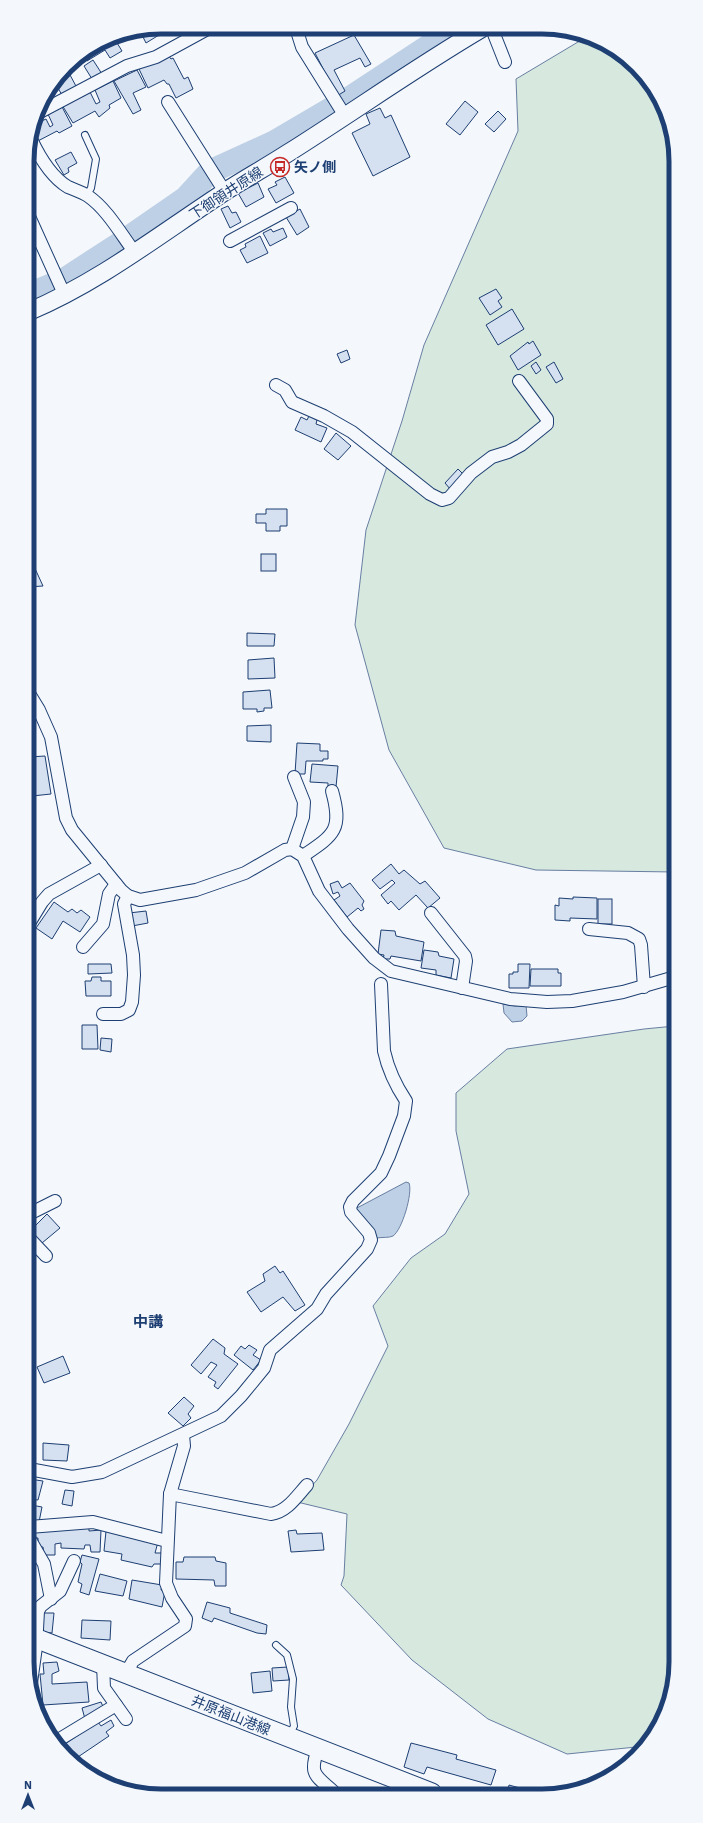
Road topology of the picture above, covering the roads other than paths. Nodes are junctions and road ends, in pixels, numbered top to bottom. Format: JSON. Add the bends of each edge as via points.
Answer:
{"nodes":[{"id":1,"x":198,"y":34,"type":"edge"},
{"id":2,"x":298,"y":34,"type":"edge"},
{"id":3,"x":472,"y":34,"type":"edge"},
{"id":4,"x":494,"y":34,"type":"edge"},
{"id":5,"x":505,"y":62,"type":"dead end"},
{"id":6,"x":168,"y":102,"type":"dead end"},
{"id":7,"x":45,"y":109,"type":"edge"},
{"id":8,"x":345,"y":116,"type":"junction"},
{"id":9,"x":85,"y":135,"type":"dead end"},
{"id":10,"x":35,"y":147,"type":"edge"},
{"id":11,"x":226,"y":192,"type":"junction"},
{"id":12,"x":88,"y":195,"type":"junction"},
{"id":13,"x":291,"y":208,"type":"dead end"},
{"id":14,"x":34,"y":228,"type":"edge"},
{"id":15,"x":230,"y":241,"type":"dead end"},
{"id":16,"x":135,"y":253,"type":"junction"},
{"id":17,"x":60,"y":287,"type":"junction"},
{"id":18,"x":34,"y":307,"type":"edge"},
{"id":19,"x":519,"y":381,"type":"dead end"},
{"id":20,"x":276,"y":385,"type":"dead end"},
{"id":21,"x":34,"y":702,"type":"edge"},
{"id":22,"x":294,"y":776,"type":"dead end"},
{"id":23,"x":332,"y":791,"type":"dead end"},
{"id":24,"x":292,"y":849,"type":"junction"},
{"id":25,"x":303,"y":856,"type":"junction"},
{"id":26,"x":101,"y":865,"type":"junction"},
{"id":27,"x":116,"y":884,"type":"junction"},
{"id":28,"x":128,"y":896,"type":"junction"},
{"id":29,"x":431,"y":913,"type":"dead end"},
{"id":30,"x":34,"y":915,"type":"edge"},
{"id":31,"x":589,"y":929,"type":"dead end"},
{"id":32,"x":83,"y":948,"type":"dead end"},
{"id":33,"x":669,"y":979,"type":"edge"},
{"id":34,"x":381,"y":984,"type":"dead end"},
{"id":35,"x":644,"y":987,"type":"junction"},
{"id":36,"x":462,"y":988,"type":"junction"},
{"id":37,"x":103,"y":1014,"type":"dead end"},
{"id":38,"x":55,"y":1201,"type":"dead end"},
{"id":39,"x":34,"y":1212,"type":"edge"},
{"id":40,"x":34,"y":1243,"type":"edge"},
{"id":41,"x":46,"y":1256,"type":"dead end"},
{"id":42,"x":183,"y":1435,"type":"junction"},
{"id":43,"x":34,"y":1470,"type":"edge"},
{"id":44,"x":307,"y":1486,"type":"dead end"},
{"id":45,"x":170,"y":1494,"type":"junction"},
{"id":46,"x":34,"y":1527,"type":"edge"},
{"id":47,"x":167,"y":1540,"type":"junction"},
{"id":48,"x":34,"y":1547,"type":"edge"},
{"id":49,"x":74,"y":1561,"type":"dead end"},
{"id":50,"x":51,"y":1599,"type":"junction"},
{"id":51,"x":34,"y":1632,"type":"edge"},
{"id":52,"x":34,"y":1637,"type":"edge"},
{"id":53,"x":276,"y":1645,"type":"dead end"},
{"id":54,"x":103,"y":1664,"type":"junction"},
{"id":55,"x":126,"y":1673,"type":"junction"},
{"id":56,"x":116,"y":1705,"type":"junction"},
{"id":57,"x":126,"y":1719,"type":"dead end"},
{"id":58,"x":289,"y":1737,"type":"junction"},
{"id":59,"x":60,"y":1739,"type":"edge"},
{"id":60,"x":318,"y":1750,"type":"junction"},
{"id":61,"x":331,"y":1789,"type":"edge"},
{"id":62,"x":421,"y":1789,"type":"edge"}],
"edges":[{"from":1,"to":7,"type":"street","via":[[156,57],[127,66]]},
{"from":2,"to":8,"type":"street","via":[[302,47]]},
{"from":3,"to":8,"type":"main road","name":"下御領井原線"},
{"from":4,"to":5,"type":"street"},
{"from":6,"to":11,"type":"street"},
{"from":8,"to":11,"type":"main road","name":"下御領井原線"},
{"from":9,"to":12,"type":"lane","via":[[96,159]]},
{"from":10,"to":12,"type":"street","via":[[40,158],[58,179]]},
{"from":11,"to":16,"type":"main road","name":"下御領井原線"},
{"from":12,"to":16,"type":"street","via":[[102,208]]},
{"from":13,"to":15,"type":"street"},
{"from":14,"to":17,"type":"street"},
{"from":16,"to":17,"type":"main road","name":"下御領井原線","via":[[94,280]]},
{"from":17,"to":18,"type":"main road","name":"下御領井原線"},
{"from":19,"to":20,"type":"street","via":[[547,419],[547,424],[521,445],[492,457],[471,473],[449,498],[442,500],[430,494],[352,432],[292,402],[284,390]]},
{"from":21,"to":26,"type":"street","via":[[51,737],[66,818],[72,830]]},
{"from":22,"to":24,"type":"street","via":[[304,802],[303,817]]},
{"from":23,"to":25,"type":"street","via":[[338,809],[336,826],[325,841]]},
{"from":24,"to":25,"type":"street"},
{"from":24,"to":28,"type":"street","via":[[285,850],[246,873],[196,890],[140,900]]},
{"from":25,"to":36,"type":"street","via":[[319,891],[374,958],[391,971]]},
{"from":26,"to":27,"type":"street"},
{"from":26,"to":30,"type":"street","via":[[49,894]]},
{"from":27,"to":28,"type":"street"},
{"from":27,"to":32,"type":"street","via":[[109,894],[103,924]]},
{"from":28,"to":37,"type":"street","via":[[124,904],[133,955],[132,1002],[129,1010],[121,1014]]},
{"from":29,"to":36,"type":"street","via":[[465,956]]},
{"from":31,"to":35,"type":"street","via":[[628,933],[639,939]]},
{"from":33,"to":35,"type":"street"},
{"from":34,"to":42,"type":"street","via":[[385,1056],[397,1087],[406,1101],[404,1116],[381,1173],[350,1207],[351,1212],[369,1233],[371,1240],[367,1250],[316,1308],[270,1350],[264,1368],[241,1396],[221,1416]]},
{"from":35,"to":36,"type":"street","via":[[572,1001],[547,1002],[510,999]]},
{"from":38,"to":39,"type":"street"},
{"from":40,"to":41,"type":"street"},
{"from":42,"to":43,"type":"street","via":[[102,1472],[82,1477]]},
{"from":42,"to":45,"type":"street","via":[[184,1446]]},
{"from":44,"to":45,"type":"street","via":[[279,1513],[271,1514]]},
{"from":45,"to":47,"type":"street"},
{"from":46,"to":47,"type":"street","via":[[93,1522]]},
{"from":47,"to":55,"type":"street","via":[[166,1584],[186,1620],[185,1626],[133,1661]]},
{"from":48,"to":50,"type":"street","via":[[44,1564]]},
{"from":49,"to":50,"type":"street","via":[[60,1591]]},
{"from":50,"to":51,"type":"street","via":[[38,1610]]},
{"from":52,"to":54,"type":"main road","name":"井原福山港線"},
{"from":53,"to":58,"type":"lane","via":[[287,1655],[293,1679],[291,1707],[294,1726]]},
{"from":54,"to":55,"type":"main road","name":"井原福山港線"},
{"from":54,"to":56,"type":"street","via":[[104,1688]]},
{"from":55,"to":58,"type":"main road","name":"井原福山港線"},
{"from":56,"to":57,"type":"street"},
{"from":56,"to":59,"type":"street"},
{"from":58,"to":60,"type":"main road","name":"井原福山港線"},
{"from":60,"to":61,"type":"street","via":[[312,1765],[314,1772]]},
{"from":60,"to":62,"type":"main road","name":"井原福山港線"}]}
